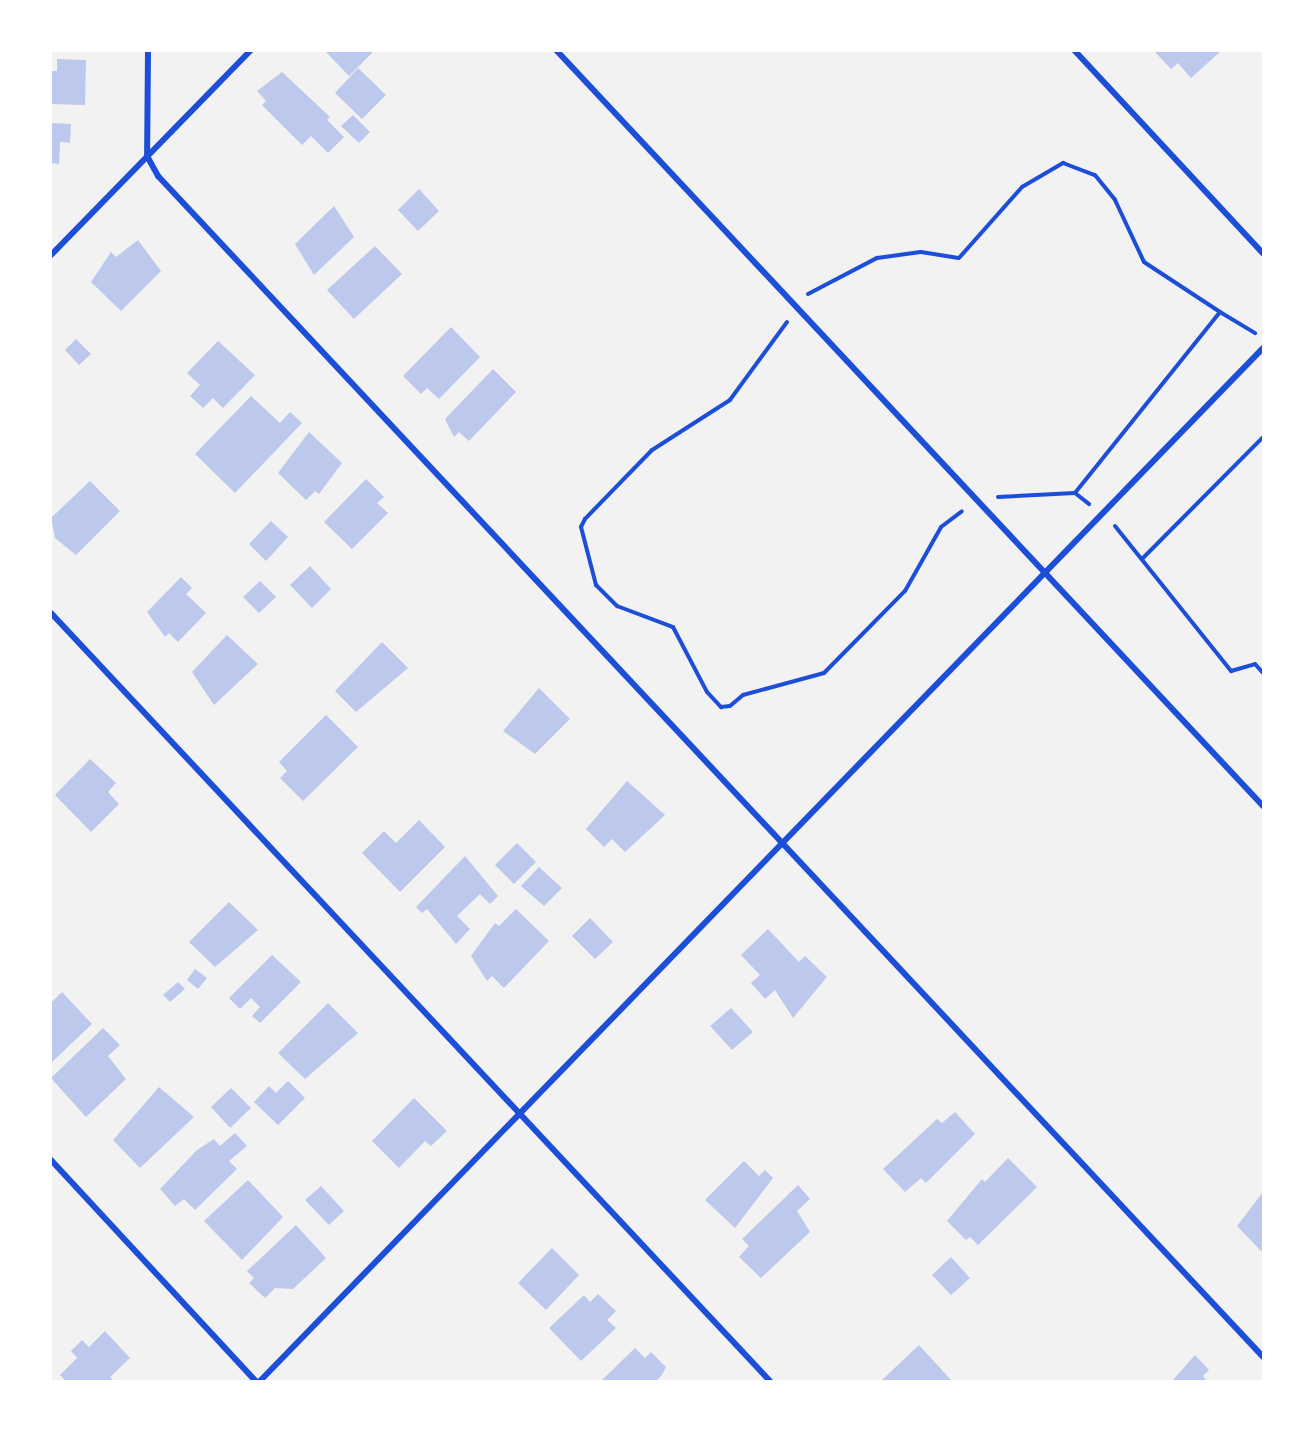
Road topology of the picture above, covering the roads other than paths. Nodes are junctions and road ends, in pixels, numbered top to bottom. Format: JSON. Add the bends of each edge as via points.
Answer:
{"nodes":[{"id":1,"x":148,"y":51,"type":"edge"},
{"id":2,"x":250,"y":51,"type":"edge"},
{"id":3,"x":557,"y":51,"type":"edge"},
{"id":4,"x":1075,"y":51,"type":"edge"},
{"id":5,"x":147,"y":156,"type":"junction"},
{"id":6,"x":1263,"y":253,"type":"edge"},
{"id":7,"x":51,"y":255,"type":"edge"},
{"id":8,"x":1263,"y":348,"type":"edge"},
{"id":9,"x":1045,"y":573,"type":"junction"},
{"id":10,"x":51,"y":613,"type":"edge"},
{"id":11,"x":1263,"y":806,"type":"edge"},
{"id":12,"x":783,"y":842,"type":"junction"},
{"id":13,"x":520,"y":1114,"type":"junction"},
{"id":14,"x":51,"y":1160,"type":"edge"},
{"id":15,"x":1263,"y":1357,"type":"edge"},
{"id":16,"x":258,"y":1381,"type":"edge"},
{"id":17,"x":770,"y":1381,"type":"edge"}],
"edges":[{"from":1,"to":5,"type":"street"},
{"from":2,"to":5,"type":"street"},
{"from":3,"to":9,"type":"street"},
{"from":4,"to":6,"type":"street"},
{"from":5,"to":7,"type":"street"},
{"from":5,"to":12,"type":"street","via":[[158,176]]},
{"from":8,"to":9,"type":"street"},
{"from":9,"to":11,"type":"street"},
{"from":9,"to":12,"type":"street"},
{"from":10,"to":13,"type":"street"},
{"from":12,"to":13,"type":"street"},
{"from":12,"to":15,"type":"street"},
{"from":13,"to":16,"type":"street"},
{"from":13,"to":17,"type":"street"},
{"from":14,"to":16,"type":"street"}]}
